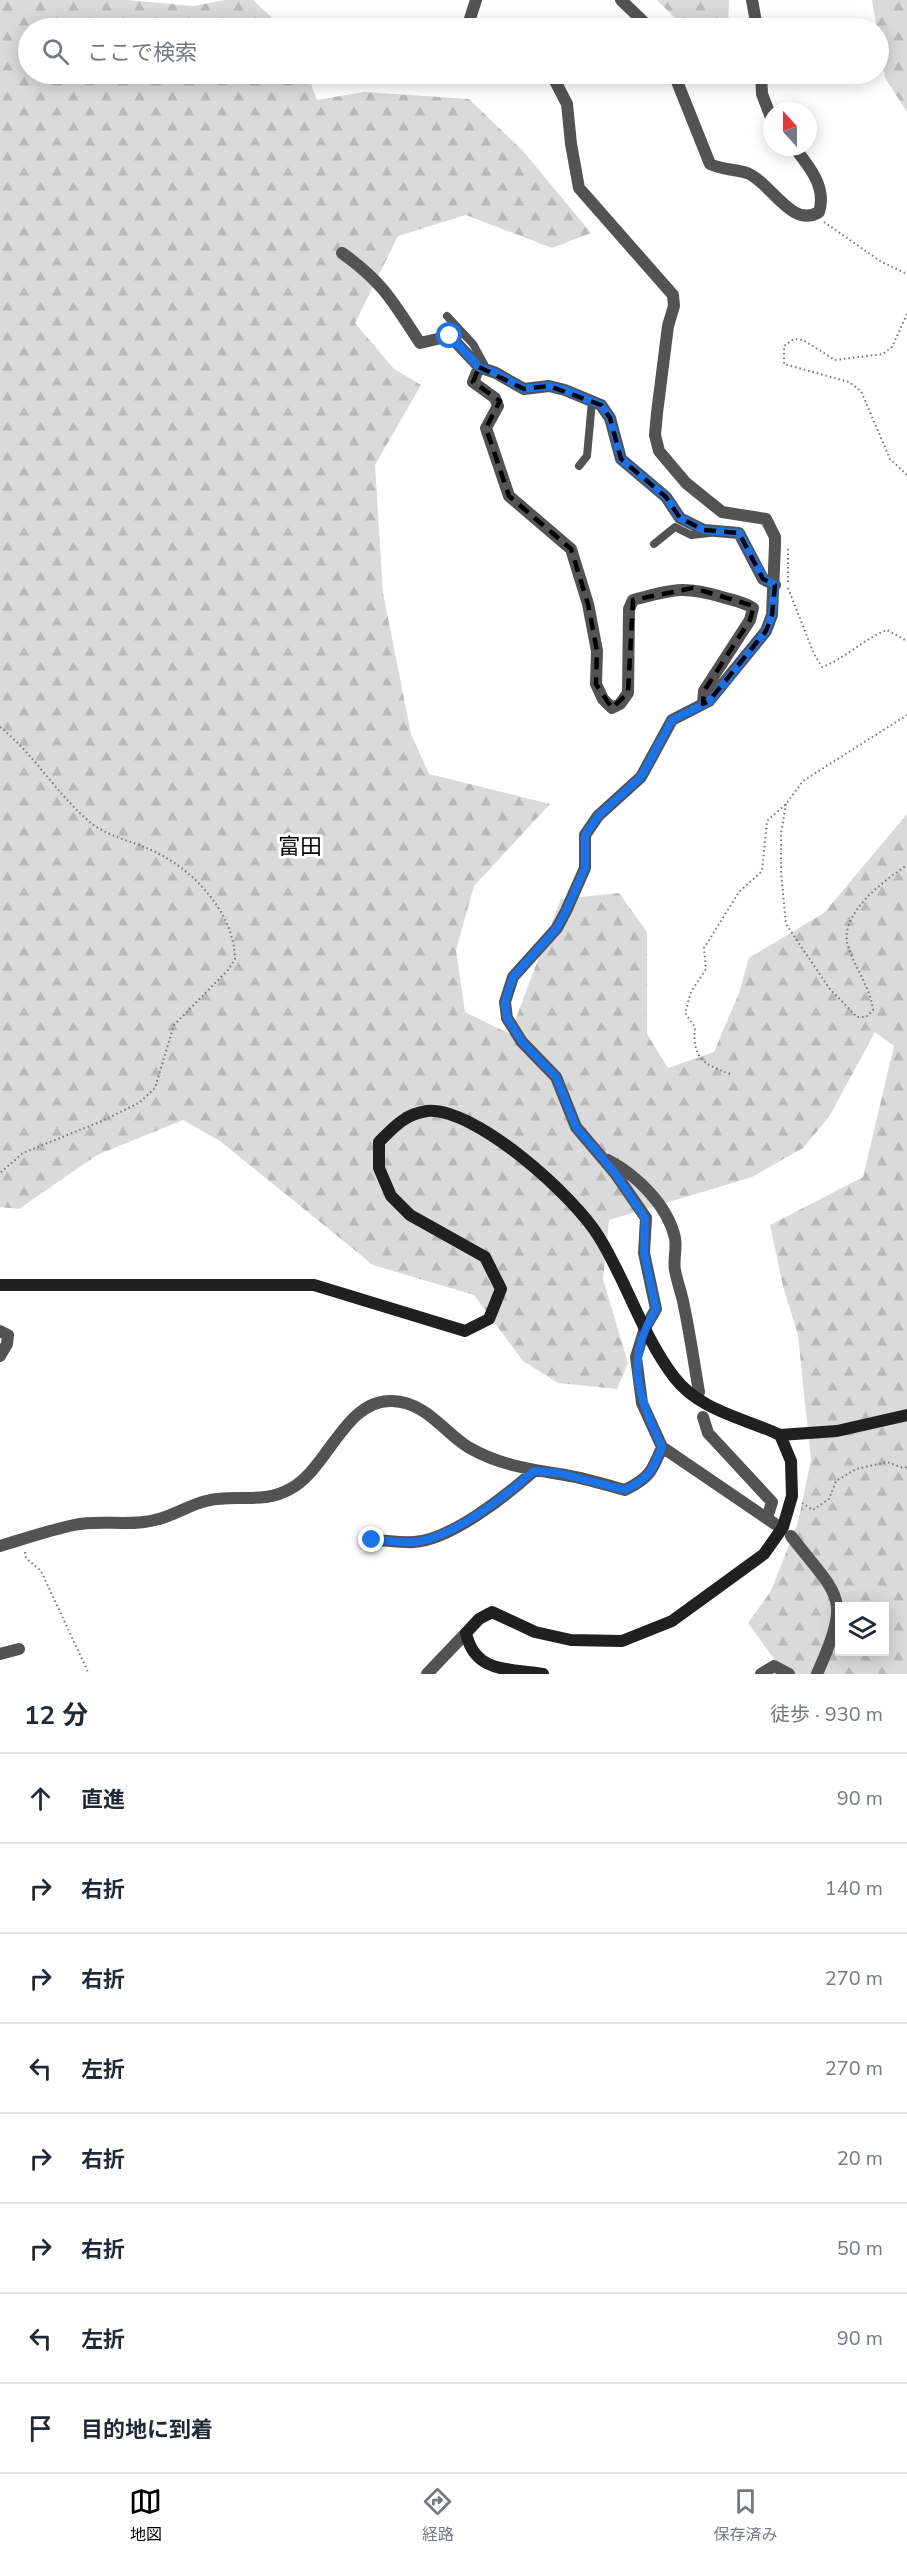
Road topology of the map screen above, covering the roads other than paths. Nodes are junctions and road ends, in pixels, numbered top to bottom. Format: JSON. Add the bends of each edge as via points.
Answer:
{"nodes":[{"id":1,"x":476,"y":0,"type":"edge"},
{"id":2,"x":621,"y":0,"type":"edge"},
{"id":3,"x":752,"y":0,"type":"edge"},
{"id":4,"x":470,"y":18,"type":"edge"},
{"id":5,"x":640,"y":18,"type":"edge"},
{"id":6,"x":755,"y":18,"type":"edge"},
{"id":7,"x":557,"y":84,"type":"edge"},
{"id":8,"x":678,"y":84,"type":"edge"},
{"id":9,"x":762,"y":84,"type":"edge"},
{"id":10,"x":765,"y":102,"type":"edge"},
{"id":11,"x":800,"y":156,"type":"edge"},
{"id":12,"x":342,"y":253,"type":"dead end"},
{"id":13,"x":447,"y":316,"type":"dead end"},
{"id":14,"x":479,"y":367,"type":"junction"},
{"id":15,"x":592,"y":402,"type":"junction"},
{"id":16,"x":579,"y":466,"type":"dead end"},
{"id":17,"x":715,"y":531,"type":"junction"},
{"id":18,"x":654,"y":544,"type":"dead end"},
{"id":19,"x":775,"y":585,"type":"junction"},
{"id":20,"x":703,"y":704,"type":"junction"},
{"id":21,"x":604,"y":1159,"type":"junction"},
{"id":22,"x":0,"y":1285,"type":"edge"},
{"id":23,"x":645,"y":1328,"type":"junction"},
{"id":24,"x":0,"y":1331,"type":"edge"},
{"id":25,"x":0,"y":1356,"type":"edge"},
{"id":26,"x":699,"y":1392,"type":"dead end"},
{"id":27,"x":907,"y":1415,"type":"edge"},
{"id":28,"x":703,"y":1417,"type":"dead end"},
{"id":29,"x":780,"y":1435,"type":"junction"},
{"id":30,"x":662,"y":1447,"type":"junction"},
{"id":31,"x":534,"y":1471,"type":"junction"},
{"id":32,"x":791,"y":1536,"type":"dead end"},
{"id":33,"x":372,"y":1540,"type":"dead end"},
{"id":34,"x":0,"y":1546,"type":"edge"},
{"id":35,"x":466,"y":1633,"type":"junction"},
{"id":36,"x":19,"y":1649,"type":"dead end"},
{"id":37,"x":0,"y":1654,"type":"edge"},
{"id":38,"x":427,"y":1674,"type":"edge"},
{"id":39,"x":543,"y":1674,"type":"edge"},
{"id":40,"x":761,"y":1674,"type":"edge"},
{"id":41,"x":789,"y":1674,"type":"edge"},
{"id":42,"x":817,"y":1674,"type":"edge"}],
"edges":[{"from":1,"to":4,"type":"street"},
{"from":2,"to":5,"type":"street"},
{"from":3,"to":6,"type":"street"},
{"from":7,"to":19,"type":"street","via":[[567,104],[579,188],[673,295],[655,435],[659,451],[704,500],[722,512],[766,519],[775,537]]},
{"from":8,"to":11,"type":"street","via":[[710,164],[748,173],[801,216],[810,218],[822,204],[819,187]]},
{"from":9,"to":10,"type":"street"},
{"from":12,"to":14,"type":"street","via":[[386,290],[420,343],[450,336]]},
{"from":13,"to":14,"type":"lane","via":[[473,344],[484,364]]},
{"from":14,"to":15,"type":"street","via":[[524,389],[549,386]]},
{"from":14,"to":20,"type":"street","via":[[473,382],[495,398],[498,406],[486,428],[509,496],[571,549],[597,651],[596,684],[612,708],[628,693],[629,609],[633,600],[693,588],[753,608],[750,620],[704,691]]},
{"from":15,"to":16,"type":"lane","via":[[587,456]]},
{"from":15,"to":17,"type":"street","via":[[601,405],[610,418],[621,459],[628,468],[666,497],[680,518]]},
{"from":17,"to":18,"type":"lane","via":[[704,536],[691,535],[675,527]]},
{"from":17,"to":19,"type":"street","via":[[739,533],[764,579]]},
{"from":19,"to":20,"type":"street","via":[[766,631],[710,701]]},
{"from":20,"to":21,"type":"street","via":[[672,720],[641,777],[598,816],[585,835],[585,868],[566,911],[557,928],[513,977],[505,1002],[507,1018],[522,1042],[556,1077],[576,1127]]},
{"from":21,"to":23,"type":"street","via":[[645,1218],[644,1253],[656,1309]]},
{"from":21,"to":26,"type":"street","via":[[639,1183],[670,1224],[676,1241],[674,1268]]},
{"from":22,"to":23,"type":"street","via":[[314,1285],[465,1330],[489,1319],[501,1289],[485,1257],[410,1215],[391,1196],[379,1168],[379,1142],[404,1118],[429,1111],[463,1120],[500,1140],[552,1183],[599,1236]]},
{"from":23,"to":29,"type":"street","via":[[675,1378],[696,1398],[719,1412],[749,1420]]},
{"from":23,"to":30,"type":"street","via":[[636,1357],[642,1403]]},
{"from":24,"to":25,"type":"street","via":[[8,1335]]},
{"from":27,"to":29,"type":"street","via":[[837,1431]]},
{"from":28,"to":30,"type":"street","via":[[708,1433],[772,1502],[771,1521]]},
{"from":29,"to":35,"type":"street","via":[[791,1461],[792,1496],[783,1527],[764,1554],[672,1621],[622,1641],[572,1640],[535,1632],[492,1612]]},
{"from":30,"to":31,"type":"street","via":[[645,1480],[625,1490],[559,1473]]},
{"from":31,"to":33,"type":"street","via":[[499,1502],[436,1536],[415,1542]]},
{"from":31,"to":34,"type":"street","via":[[487,1458],[466,1446],[438,1420],[415,1408],[394,1401],[378,1403],[355,1415],[312,1472],[291,1489],[268,1499],[206,1501],[153,1520],[74,1525]]},
{"from":32,"to":42,"type":"street","via":[[828,1579],[837,1600],[834,1635]]},
{"from":35,"to":38,"type":"street"},
{"from":35,"to":39,"type":"street","via":[[470,1648],[484,1664]]},
{"from":36,"to":37,"type":"street"},
{"from":40,"to":41,"type":"street","via":[[774,1666]]}]}
